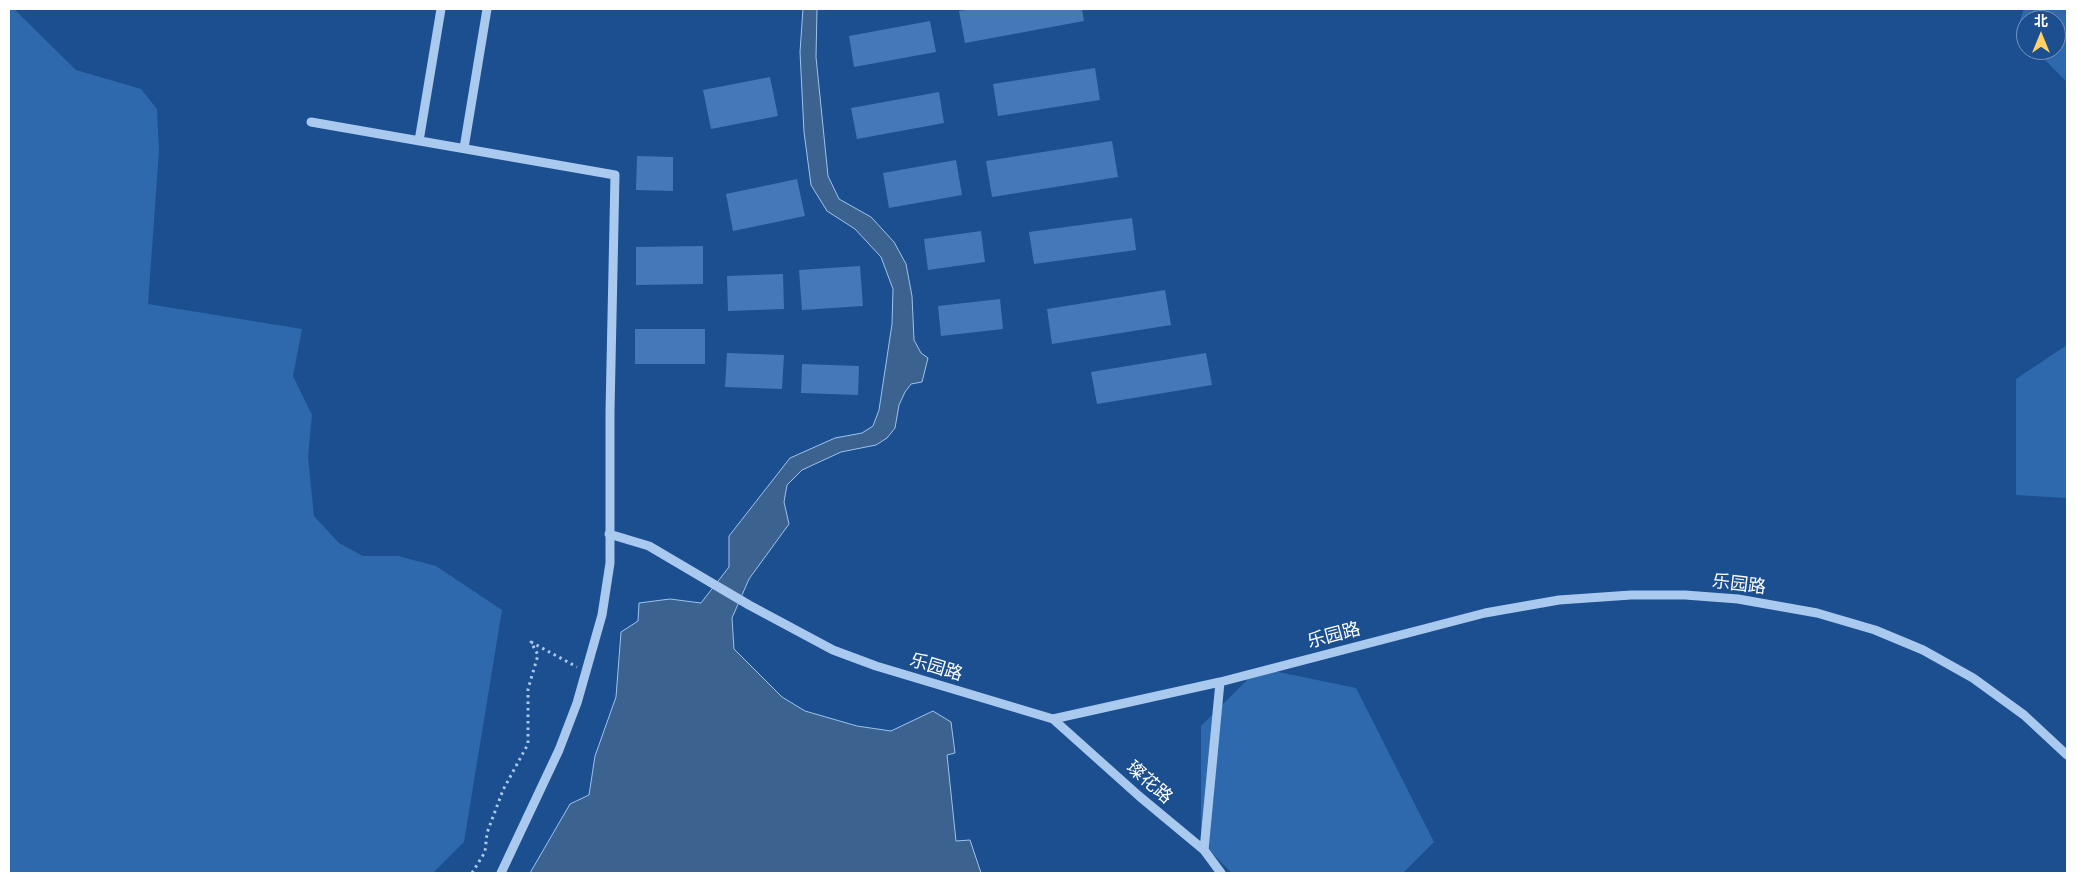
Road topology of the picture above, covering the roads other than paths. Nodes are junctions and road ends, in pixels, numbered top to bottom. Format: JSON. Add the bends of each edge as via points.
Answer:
{"nodes":[{"id":1,"x":441,"y":9,"type":"edge"},
{"id":2,"x":486,"y":9,"type":"edge"},
{"id":3,"x":311,"y":122,"type":"dead end"},
{"id":4,"x":420,"y":141,"type":"junction"},
{"id":5,"x":464,"y":148,"type":"junction"},
{"id":6,"x":609,"y":534,"type":"junction"},
{"id":7,"x":1220,"y":682,"type":"junction"},
{"id":8,"x":1052,"y":719,"type":"junction"},
{"id":9,"x":2067,"y":754,"type":"edge"},
{"id":10,"x":1204,"y":850,"type":"junction"},
{"id":11,"x":501,"y":873,"type":"edge"},
{"id":12,"x":1221,"y":873,"type":"edge"}],
"edges":[{"from":1,"to":4,"type":"street"},
{"from":2,"to":5,"type":"street"},
{"from":3,"to":4,"type":"street"},
{"from":4,"to":5,"type":"street"},
{"from":5,"to":6,"type":"street","via":[[615,175]]},
{"from":6,"to":8,"type":"street","name":"乐园路","via":[[649,546],[833,650]]},
{"from":6,"to":11,"type":"street","via":[[610,563],[602,615],[586,671],[559,750]]},
{"from":7,"to":8,"type":"street","name":"乐园路"},
{"from":7,"to":9,"type":"street","name":"乐园路","via":[[1485,613],[1559,600],[1631,595],[1738,599],[1817,613],[1875,630],[1923,650],[1980,683],[2024,715]]},
{"from":7,"to":10,"type":"street"},
{"from":8,"to":10,"type":"street","name":"璨花路"},
{"from":10,"to":12,"type":"street","name":"璨花路"}]}
